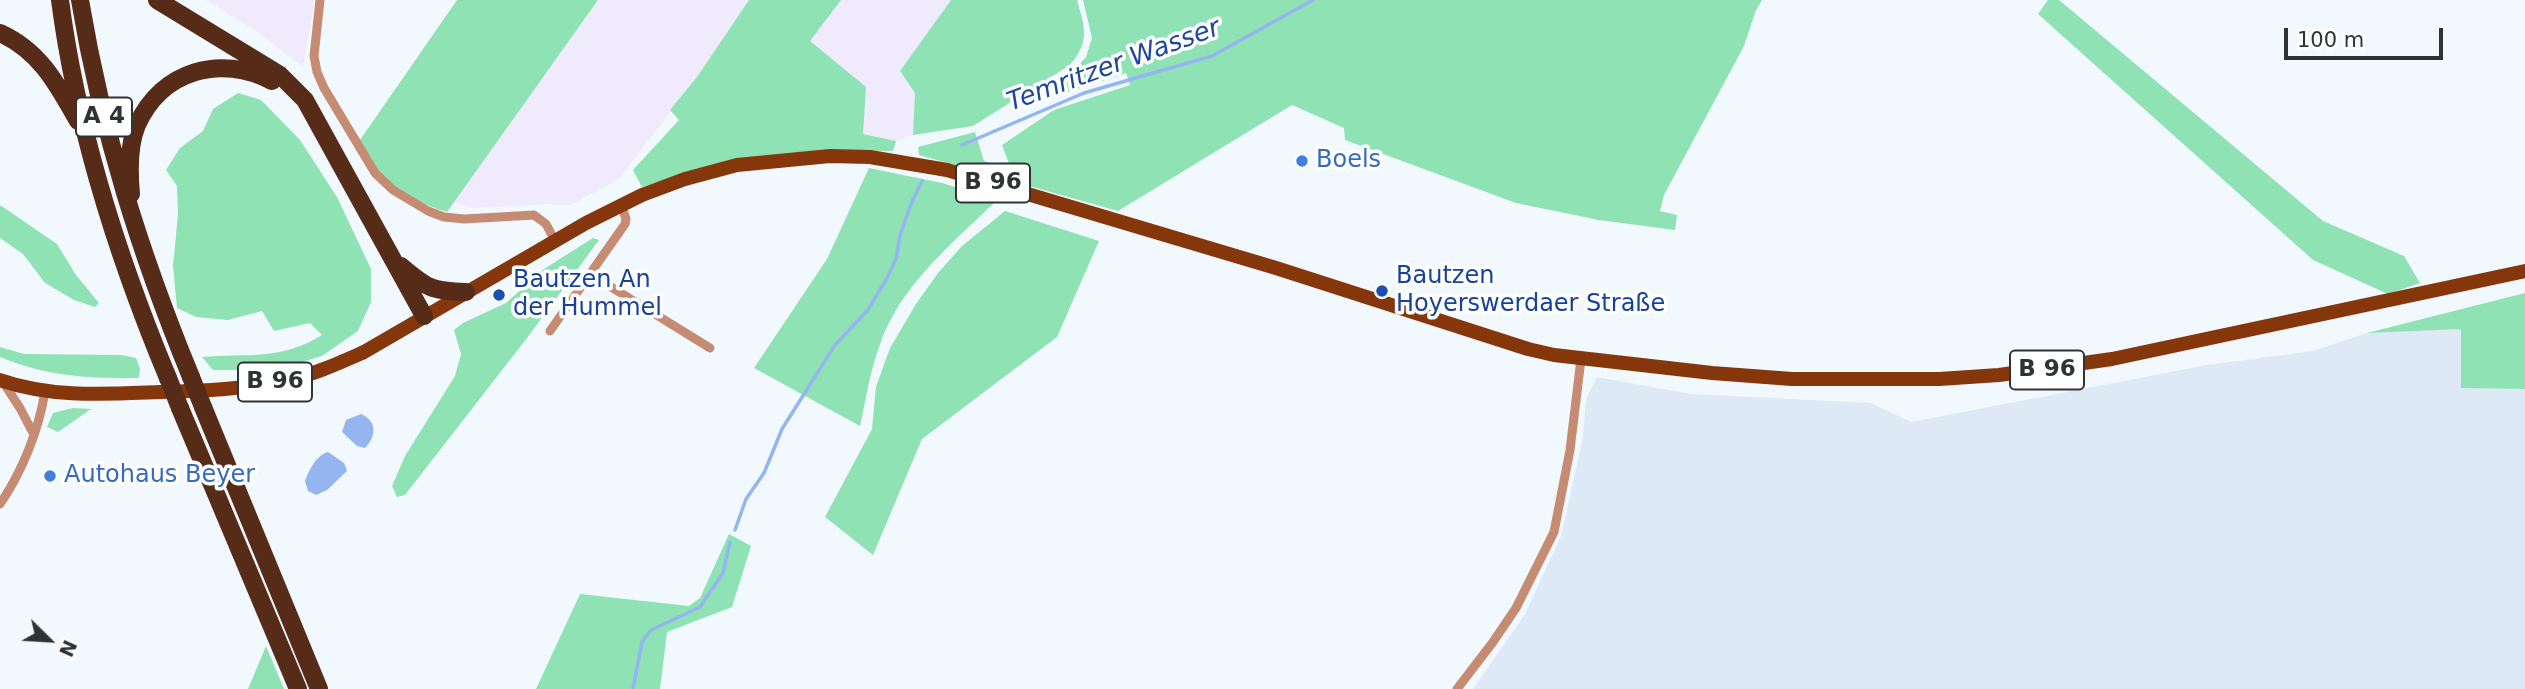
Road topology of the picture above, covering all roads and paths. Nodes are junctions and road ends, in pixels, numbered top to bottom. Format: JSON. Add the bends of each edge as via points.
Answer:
{"nodes":[{"id":1,"x":60,"y":0,"type":"edge"},
{"id":2,"x":80,"y":0,"type":"edge"},
{"id":3,"x":157,"y":0,"type":"edge"},
{"id":4,"x":320,"y":0,"type":"edge"},
{"id":5,"x":0,"y":33,"type":"edge"},
{"id":6,"x":322,"y":133,"type":"junction"},
{"id":7,"x":86,"y":136,"type":"junction"},
{"id":8,"x":621,"y":204,"type":"junction"},
{"id":9,"x":136,"y":232,"type":"junction"},
{"id":10,"x":555,"y":241,"type":"junction"},
{"id":11,"x":394,"y":260,"type":"junction"},
{"id":12,"x":2525,"y":271,"type":"edge"},
{"id":13,"x":590,"y":274,"type":"junction"},
{"id":14,"x":466,"y":292,"type":"junction"},
{"id":15,"x":424,"y":316,"type":"junction"},
{"id":16,"x":550,"y":331,"type":"dead end"},
{"id":17,"x":710,"y":348,"type":"dead end"},
{"id":18,"x":1581,"y":359,"type":"junction"},
{"id":19,"x":1,"y":380,"type":"edge"},
{"id":20,"x":45,"y":391,"type":"junction"},
{"id":21,"x":33,"y":433,"type":"junction"},
{"id":22,"x":0,"y":504,"type":"edge"},
{"id":23,"x":317,"y":684,"type":"edge"},
{"id":24,"x":298,"y":689,"type":"edge"},
{"id":25,"x":1457,"y":689,"type":"edge"}],
"edges":[{"from":1,"to":7,"type":"highway","number":"A 4"},
{"from":2,"to":9,"type":"highway","number":"A 4","via":[[101,105]]},
{"from":3,"to":6,"type":"highway","via":[[280,75],[305,100]]},
{"from":4,"to":10,"type":"street","via":[[314,56],[317,72],[374,173],[393,190],[444,217],[534,215],[546,223]]},
{"from":5,"to":7,"type":"highway","via":[[43,64]]},
{"from":6,"to":9,"type":"highway","via":[[288,93],[254,71],[212,68],[180,78],[148,106],[133,138],[130,186]]},
{"from":6,"to":11,"type":"highway"},
{"from":7,"to":24,"type":"highway","number":"A 4","bridge":true,"via":[[149,333]]},
{"from":8,"to":10,"type":"main road","number":"B 96"},
{"from":8,"to":13,"type":"street","via":[[625,224]]},
{"from":8,"to":18,"type":"main road","number":"B 96","via":[[737,165],[830,156],[895,161],[947,170],[1528,349]]},
{"from":9,"to":23,"type":"highway","number":"A 4","bridge":true,"via":[[160,302]]},
{"from":10,"to":14,"type":"main road","number":"B 96"},
{"from":11,"to":14,"type":"highway","via":[[425,286]]},
{"from":11,"to":15,"type":"highway"},
{"from":12,"to":18,"type":"main road","number":"B 96","via":[[2112,359],[1999,376],[1792,379]]},
{"from":13,"to":16,"type":"street"},
{"from":13,"to":17,"type":"street"},
{"from":14,"to":15,"type":"main road","number":"B 96"},
{"from":15,"to":20,"type":"main road","number":"B 96","via":[[364,352],[289,380],[181,391]]},
{"from":18,"to":25,"type":"street","via":[[1554,532],[1516,608]]},
{"from":19,"to":20,"type":"main road","number":"B 96"},
{"from":19,"to":21,"type":"street"},
{"from":20,"to":21,"type":"street"},
{"from":21,"to":22,"type":"street","via":[[18,475]]}]}
